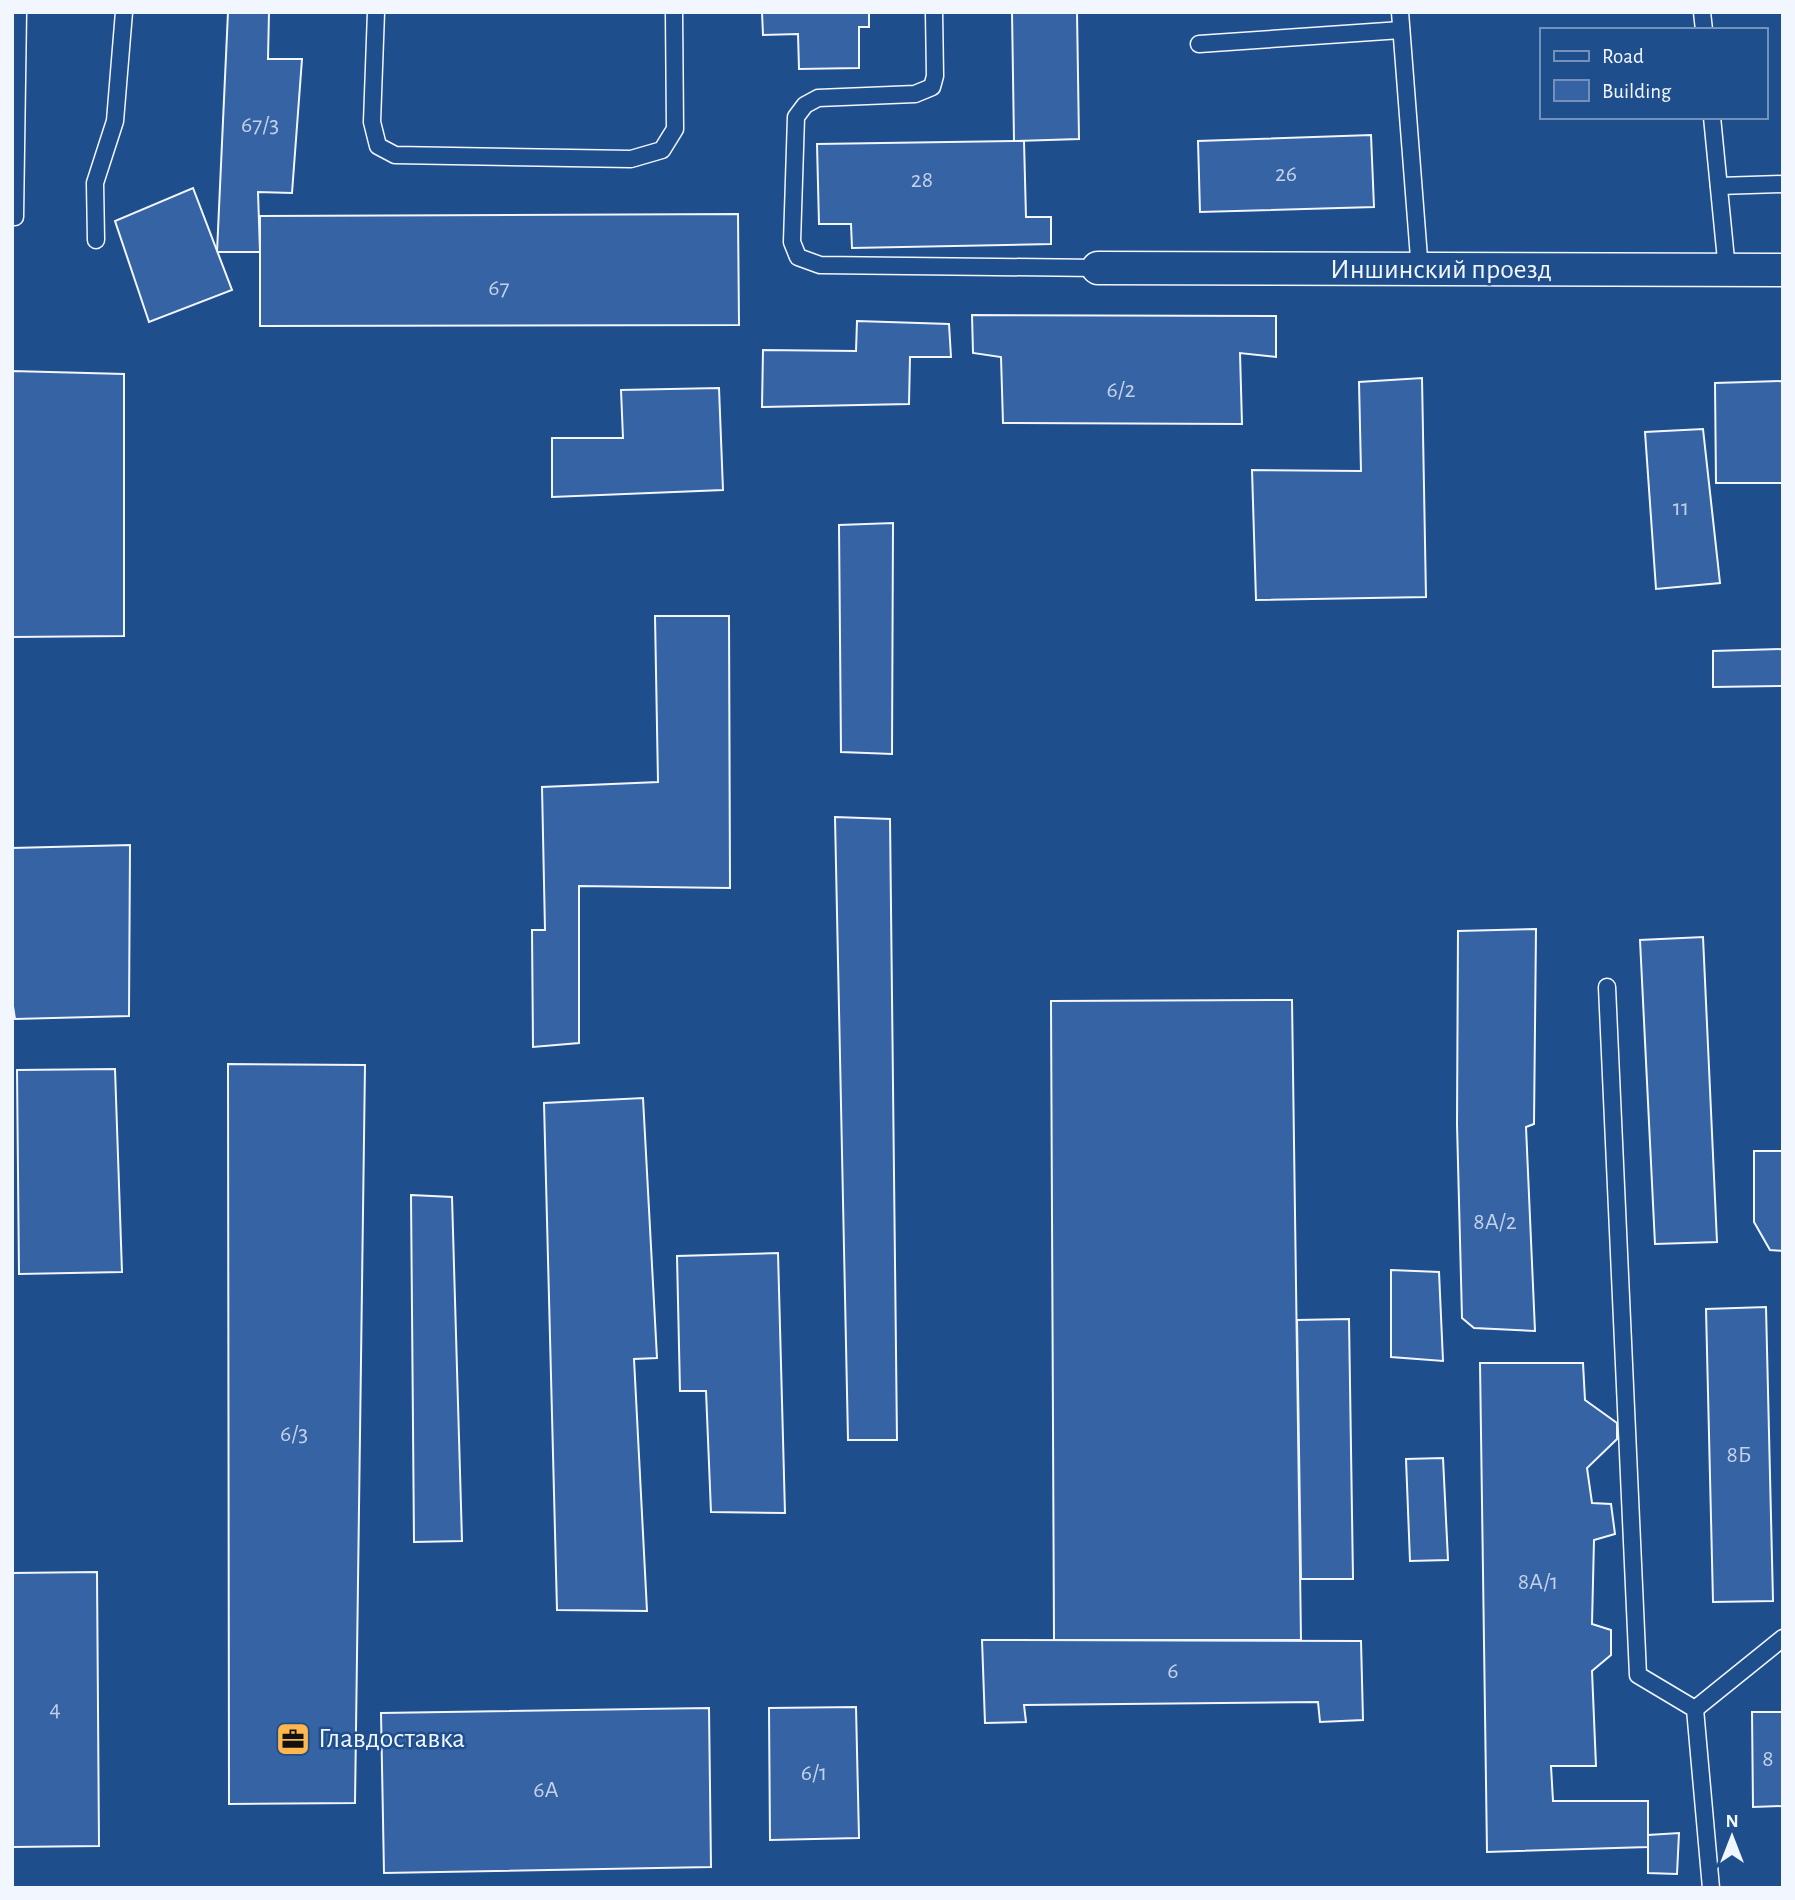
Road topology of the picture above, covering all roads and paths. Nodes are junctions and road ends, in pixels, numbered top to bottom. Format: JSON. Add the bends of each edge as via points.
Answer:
{"nodes":[{"id":1,"x":18,"y":12,"type":"edge"},
{"id":2,"x":124,"y":12,"type":"edge"},
{"id":3,"x":376,"y":12,"type":"edge"},
{"id":4,"x":674,"y":12,"type":"edge"},
{"id":5,"x":934,"y":12,"type":"edge"},
{"id":6,"x":1400,"y":12,"type":"edge"},
{"id":7,"x":1401,"y":30,"type":"junction"},
{"id":8,"x":1199,"y":44,"type":"dead end"},
{"id":9,"x":1712,"y":119,"type":"edge"},
{"id":10,"x":1783,"y":184,"type":"edge"},
{"id":11,"x":1719,"y":186,"type":"junction"},
{"id":12,"x":16,"y":217,"type":"dead end"},
{"id":13,"x":96,"y":240,"type":"dead end"},
{"id":14,"x":1098,"y":268,"type":"joint"},
{"id":15,"x":1727,"y":270,"type":"junction"},
{"id":16,"x":1783,"y":270,"type":"edge"},
{"id":17,"x":1420,"y":271,"type":"junction"},
{"id":18,"x":1606,"y":987,"type":"dead end"},
{"id":19,"x":1783,"y":1638,"type":"edge"},
{"id":20,"x":1695,"y":1709,"type":"junction"},
{"id":21,"x":1711,"y":1888,"type":"edge"}],
"edges":[{"from":1,"to":12,"type":"lane"},
{"from":2,"to":13,"type":"lane","via":[[116,121],[95,183]]},
{"from":3,"to":4,"type":"lane","via":[[372,122],[378,146],[395,155],[631,159],[662,150],[675,129]]},
{"from":5,"to":14,"type":"lane","via":[[936,76],[932,87],[915,94],[818,99],[804,105],[796,117],[792,242],[798,257],[820,265]]},
{"from":6,"to":7,"type":"lane"},
{"from":7,"to":8,"type":"lane"},
{"from":7,"to":17,"type":"lane"},
{"from":9,"to":11,"type":"lane"},
{"from":10,"to":11,"type":"lane"},
{"from":11,"to":15,"type":"lane"},
{"from":14,"to":17,"type":"street","name":"Иншинский проезд"},
{"from":15,"to":16,"type":"street","name":"Иншинский проезд"},
{"from":15,"to":17,"type":"street","name":"Иншинский проезд"},
{"from":18,"to":20,"type":"lane","via":[[1638,1675]]},
{"from":19,"to":20,"type":"lane"},
{"from":20,"to":21,"type":"lane"}]}
